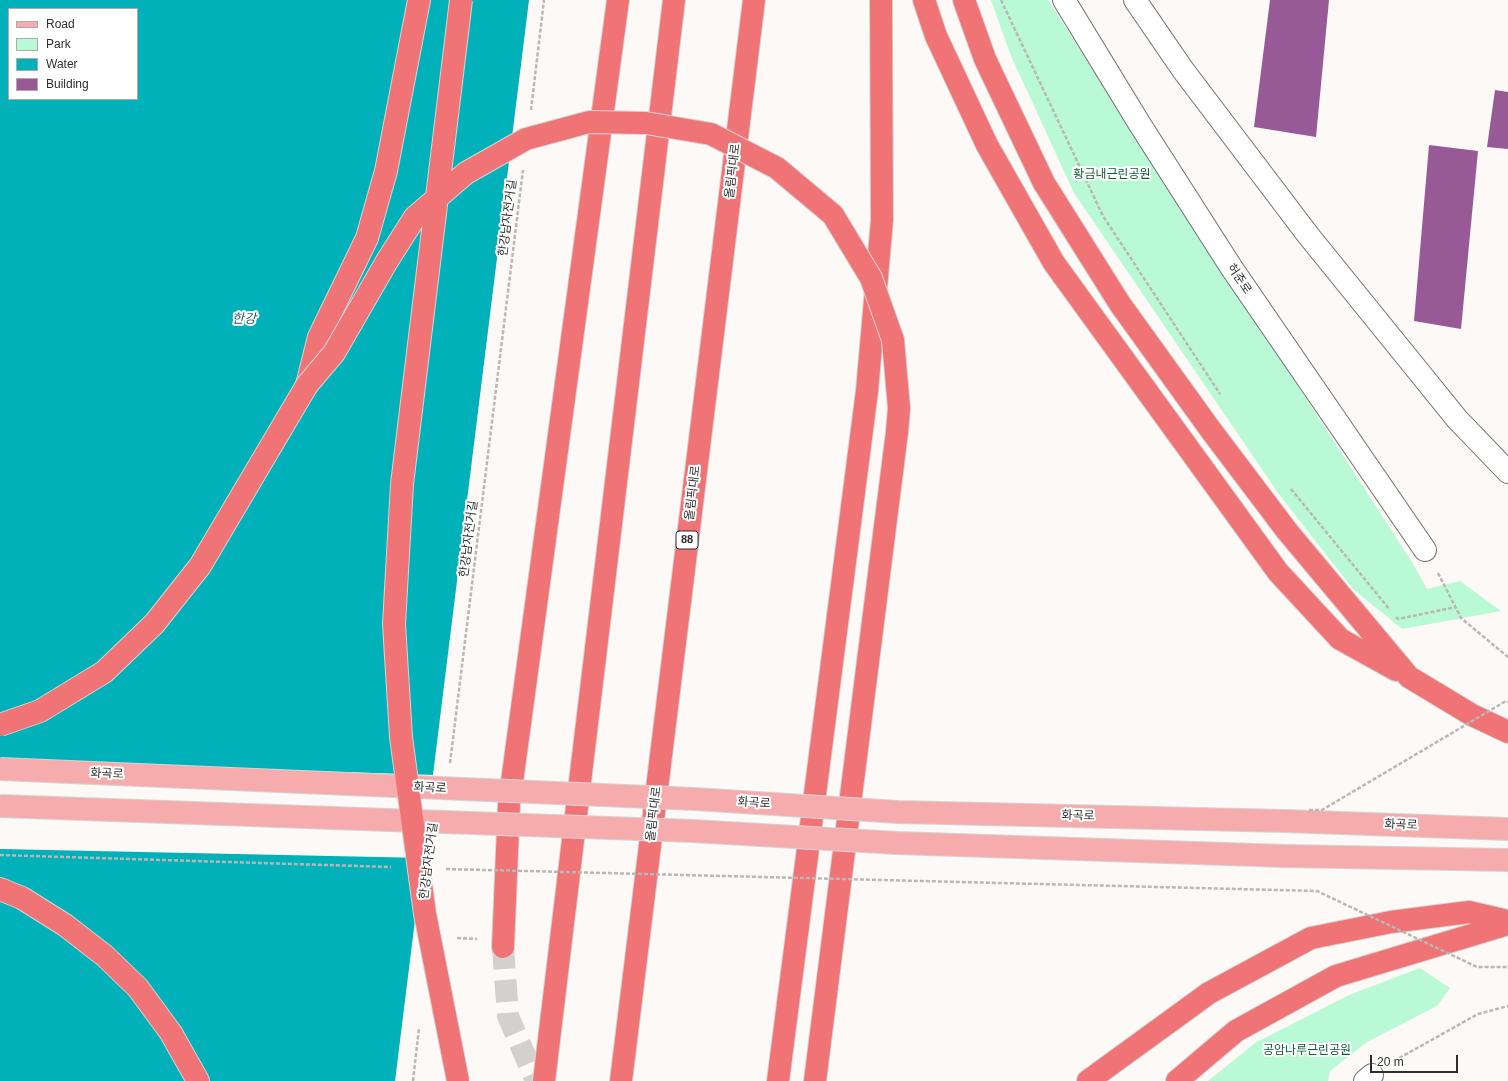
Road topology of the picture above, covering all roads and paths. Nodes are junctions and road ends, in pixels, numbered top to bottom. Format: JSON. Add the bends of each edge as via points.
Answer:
{"nodes":[{"id":1,"x":419,"y":0,"type":"edge"},
{"id":2,"x":462,"y":0,"type":"edge"},
{"id":3,"x":544,"y":0,"type":"edge"},
{"id":4,"x":618,"y":0,"type":"edge"},
{"id":5,"x":674,"y":0,"type":"edge"},
{"id":6,"x":754,"y":0,"type":"edge"},
{"id":7,"x":881,"y":0,"type":"edge"},
{"id":8,"x":924,"y":0,"type":"edge"},
{"id":9,"x":964,"y":0,"type":"edge"},
{"id":10,"x":1001,"y":0,"type":"edge"},
{"id":11,"x":1064,"y":0,"type":"edge"},
{"id":12,"x":1135,"y":0,"type":"edge"},
{"id":13,"x":531,"y":111,"type":"dead end"},
{"id":14,"x":524,"y":166,"type":"dead end"},
{"id":15,"x":307,"y":385,"type":"junction"},
{"id":16,"x":1221,"y":396,"type":"dead end"},
{"id":17,"x":1508,"y":472,"type":"edge"},
{"id":18,"x":1287,"y":484,"type":"dead end"},
{"id":19,"x":1426,"y":550,"type":"joint"},
{"id":20,"x":1456,"y":607,"type":"junction"},
{"id":21,"x":1508,"y":657,"type":"edge"},
{"id":22,"x":1409,"y":677,"type":"junction"},
{"id":23,"x":0,"y":724,"type":"edge"},
{"id":24,"x":1508,"y":732,"type":"edge"},
{"id":25,"x":0,"y":770,"type":"edge"},
{"id":26,"x":449,"y":770,"type":"dead end"},
{"id":27,"x":0,"y":806,"type":"edge"},
{"id":28,"x":1508,"y":829,"type":"edge"},
{"id":29,"x":0,"y":855,"type":"edge"},
{"id":30,"x":1508,"y":860,"type":"edge"},
{"id":31,"x":419,"y":868,"type":"junction"},
{"id":32,"x":0,"y":889,"type":"edge"},
{"id":33,"x":1508,"y":921,"type":"edge"},
{"id":34,"x":1508,"y":924,"type":"edge"},
{"id":35,"x":503,"y":947,"type":"tunnel mouth"},
{"id":36,"x":1508,"y":967,"type":"edge"},
{"id":37,"x":1508,"y":1006,"type":"edge"},
{"id":38,"x":419,"y":1027,"type":"dead end"},
{"id":39,"x":1368,"y":1078,"type":"edge"},
{"id":40,"x":198,"y":1081,"type":"edge"},
{"id":41,"x":413,"y":1081,"type":"edge"},
{"id":42,"x":458,"y":1081,"type":"edge"},
{"id":43,"x":544,"y":1081,"type":"edge"},
{"id":44,"x":621,"y":1081,"type":"edge"},
{"id":45,"x":778,"y":1081,"type":"edge"},
{"id":46,"x":815,"y":1081,"type":"edge"},
{"id":47,"x":1088,"y":1081,"type":"edge"},
{"id":48,"x":1177,"y":1081,"type":"edge"}],
"edges":[{"from":1,"to":15,"type":"highway","via":[[386,171],[367,238],[319,337]]},
{"from":2,"to":31,"type":"highway","bridge":true,"via":[[402,484],[394,624],[401,737]]},
{"from":3,"to":13,"type":"path"},
{"from":4,"to":35,"type":"highway","via":[[509,804]]},
{"from":5,"to":43,"type":"highway"},
{"from":6,"to":44,"type":"highway","name":"올림픽대로","number":"88"},
{"from":7,"to":45,"type":"highway","via":[[882,220],[867,391]]},
{"from":8,"to":22,"type":"highway","via":[[936,36],[987,145],[1054,263],[1278,572],[1340,639]]},
{"from":9,"to":22,"type":"highway","via":[[985,59],[1044,183],[1120,304],[1287,531]]},
{"from":10,"to":16,"type":"path","via":[[1103,216]]},
{"from":11,"to":19,"type":"street","name":"허준로","via":[[1231,267]]},
{"from":12,"to":17,"type":"street","via":[[1183,70],[1308,235],[1457,419]]},
{"from":14,"to":26,"type":"path","name":"한강남자전거길"},
{"from":15,"to":23,"type":"highway","bridge":true,"via":[[200,566],[154,624],[104,672],[40,711]]},
{"from":15,"to":46,"type":"highway","bridge":true,"via":[[334,353],[415,217],[466,173],[526,139],[589,122],[646,123],[711,134],[777,168],[833,215],[871,278],[893,340],[899,408]]},
{"from":18,"to":20,"type":"path","via":[[1398,619]]},
{"from":19,"to":20,"type":"path"},
{"from":20,"to":21,"type":"path","via":[[1461,618]]},
{"from":22,"to":24,"type":"highway","via":[[1472,716]]},
{"from":25,"to":28,"type":"main road","name":"화곡로","bridge":true,"via":[[695,799],[898,812]]},
{"from":27,"to":30,"type":"main road","bridge":true,"via":[[692,831],[920,844],[1285,856]]},
{"from":29,"to":31,"type":"path","bridge":true},
{"from":31,"to":36,"type":"path","bridge":true,"via":[[1317,890],[1477,967]]},
{"from":31,"to":42,"type":"highway","bridge":true,"via":[[425,914]]},
{"from":32,"to":40,"type":"highway","via":[[22,898],[65,925],[105,956],[138,988],[171,1033]]},
{"from":33,"to":47,"type":"highway","via":[[1469,912],[1391,922],[1311,938],[1209,993]]},
{"from":34,"to":48,"type":"highway","via":[[1336,976],[1236,1031]]},
{"from":37,"to":39,"type":"path","via":[[1478,1014],[1379,1069]]},
{"from":38,"to":41,"type":"path"}]}
